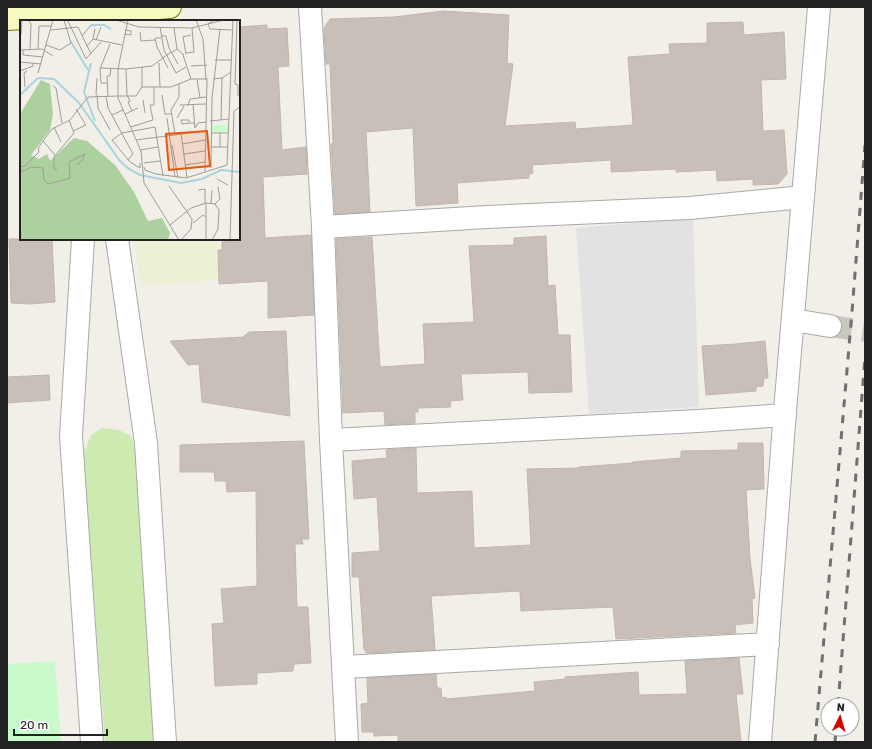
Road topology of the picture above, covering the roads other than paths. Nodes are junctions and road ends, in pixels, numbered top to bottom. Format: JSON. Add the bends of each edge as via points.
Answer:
{"nodes":[{"id":1,"x":170,"y":7,"type":"edge"},
{"id":2,"x":310,"y":7,"type":"edge"},
{"id":3,"x":819,"y":7,"type":"edge"},
{"id":4,"x":87,"y":14,"type":"edge"},
{"id":5,"x":7,"y":19,"type":"edge"},
{"id":6,"x":803,"y":197,"type":"junction"},
{"id":7,"x":323,"y":227,"type":"junction"},
{"id":8,"x":83,"y":240,"type":"edge"},
{"id":9,"x":117,"y":240,"type":"edge"},
{"id":10,"x":793,"y":320,"type":"junction"},
{"id":11,"x":830,"y":326,"type":"tunnel mouth"},
{"id":12,"x":785,"y":415,"type":"junction"},
{"id":13,"x":331,"y":440,"type":"junction"},
{"id":14,"x":768,"y":644,"type":"junction"},
{"id":15,"x":344,"y":667,"type":"junction"},
{"id":16,"x":92,"y":742,"type":"edge"},
{"id":17,"x":165,"y":742,"type":"edge"},
{"id":18,"x":347,"y":742,"type":"edge"},
{"id":19,"x":760,"y":742,"type":"edge"}],
"edges":[{"from":1,"to":4,"type":"street"},
{"from":2,"to":7,"type":"street"},
{"from":3,"to":6,"type":"street"},
{"from":4,"to":5,"type":"street"},
{"from":6,"to":7,"type":"street","via":[[690,208]]},
{"from":6,"to":10,"type":"street"},
{"from":7,"to":13,"type":"street"},
{"from":8,"to":16,"type":"street","via":[[72,436]]},
{"from":9,"to":17,"type":"street","via":[[146,443]]},
{"from":10,"to":11,"type":"street"},
{"from":10,"to":12,"type":"street"},
{"from":12,"to":13,"type":"street"},
{"from":12,"to":14,"type":"street"},
{"from":13,"to":15,"type":"street"},
{"from":14,"to":15,"type":"street"},
{"from":14,"to":19,"type":"street"},
{"from":15,"to":18,"type":"street"}]}
